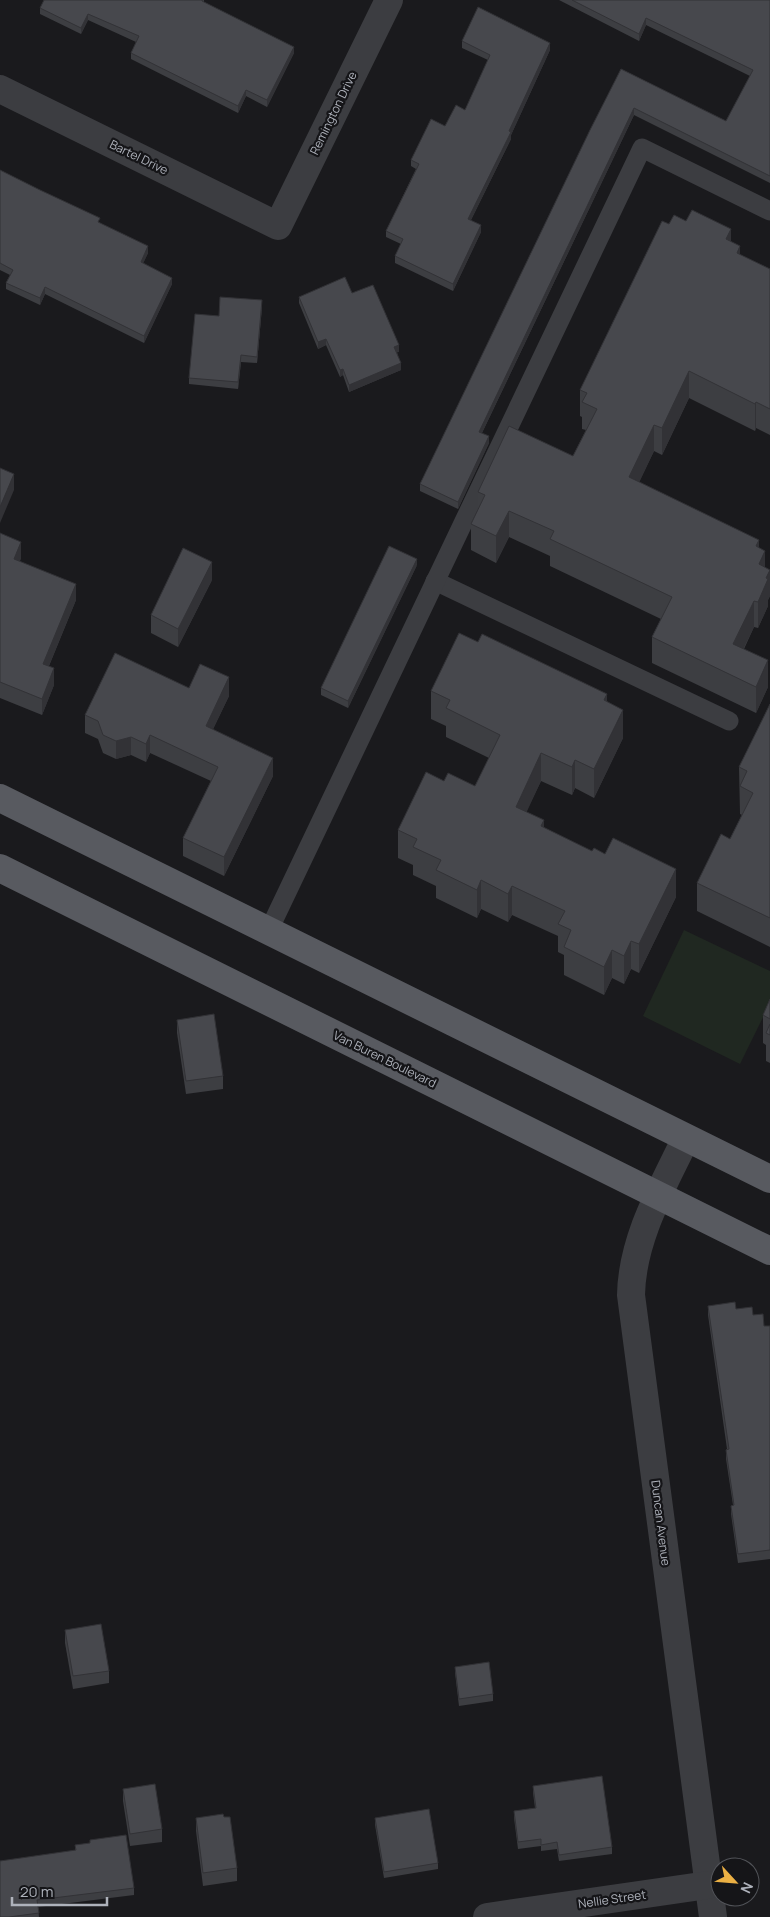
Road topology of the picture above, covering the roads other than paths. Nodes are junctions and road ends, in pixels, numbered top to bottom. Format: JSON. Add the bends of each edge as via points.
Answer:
{"nodes":[{"id":1,"x":389,"y":0,"type":"edge"},
{"id":2,"x":0,"y":89,"type":"edge"},
{"id":3,"x":770,"y":211,"type":"edge"},
{"id":4,"x":278,"y":226,"type":"joint"},
{"id":5,"x":435,"y":581,"type":"junction"},
{"id":6,"x":729,"y":721,"type":"dead end"},
{"id":7,"x":0,"y":798,"type":"edge"},
{"id":8,"x":0,"y":868,"type":"edge"},
{"id":9,"x":269,"y":930,"type":"junction"},
{"id":10,"x":686,"y":1138,"type":"junction"},
{"id":11,"x":770,"y":1179,"type":"edge"},
{"id":12,"x":658,"y":1195,"type":"junction"},
{"id":13,"x":770,"y":1251,"type":"edge"},
{"id":14,"x":708,"y":1884,"type":"junction"},
{"id":15,"x":486,"y":1917,"type":"edge"},
{"id":16,"x":713,"y":1917,"type":"edge"}],
"edges":[{"from":1,"to":4,"type":"street","name":"Remington Drive"},
{"from":2,"to":4,"type":"street","name":"Bartel Drive"},
{"from":3,"to":5,"type":"lane","via":[[642,148]]},
{"from":5,"to":6,"type":"lane"},
{"from":5,"to":9,"type":"lane"},
{"from":7,"to":9,"type":"main road"},
{"from":8,"to":12,"type":"main road","name":"Van Buren Boulevard"},
{"from":9,"to":10,"type":"main road"},
{"from":10,"to":11,"type":"main road"},
{"from":10,"to":12,"type":"street","name":"Duncan Avenue"},
{"from":12,"to":13,"type":"main road","name":"Van Buren Boulevard"},
{"from":12,"to":14,"type":"street","name":"Duncan Avenue","via":[[635,1255],[631,1295]]},
{"from":14,"to":15,"type":"street","name":"Nellie Street"},
{"from":14,"to":16,"type":"street","name":"Duncan Avenue"}]}
